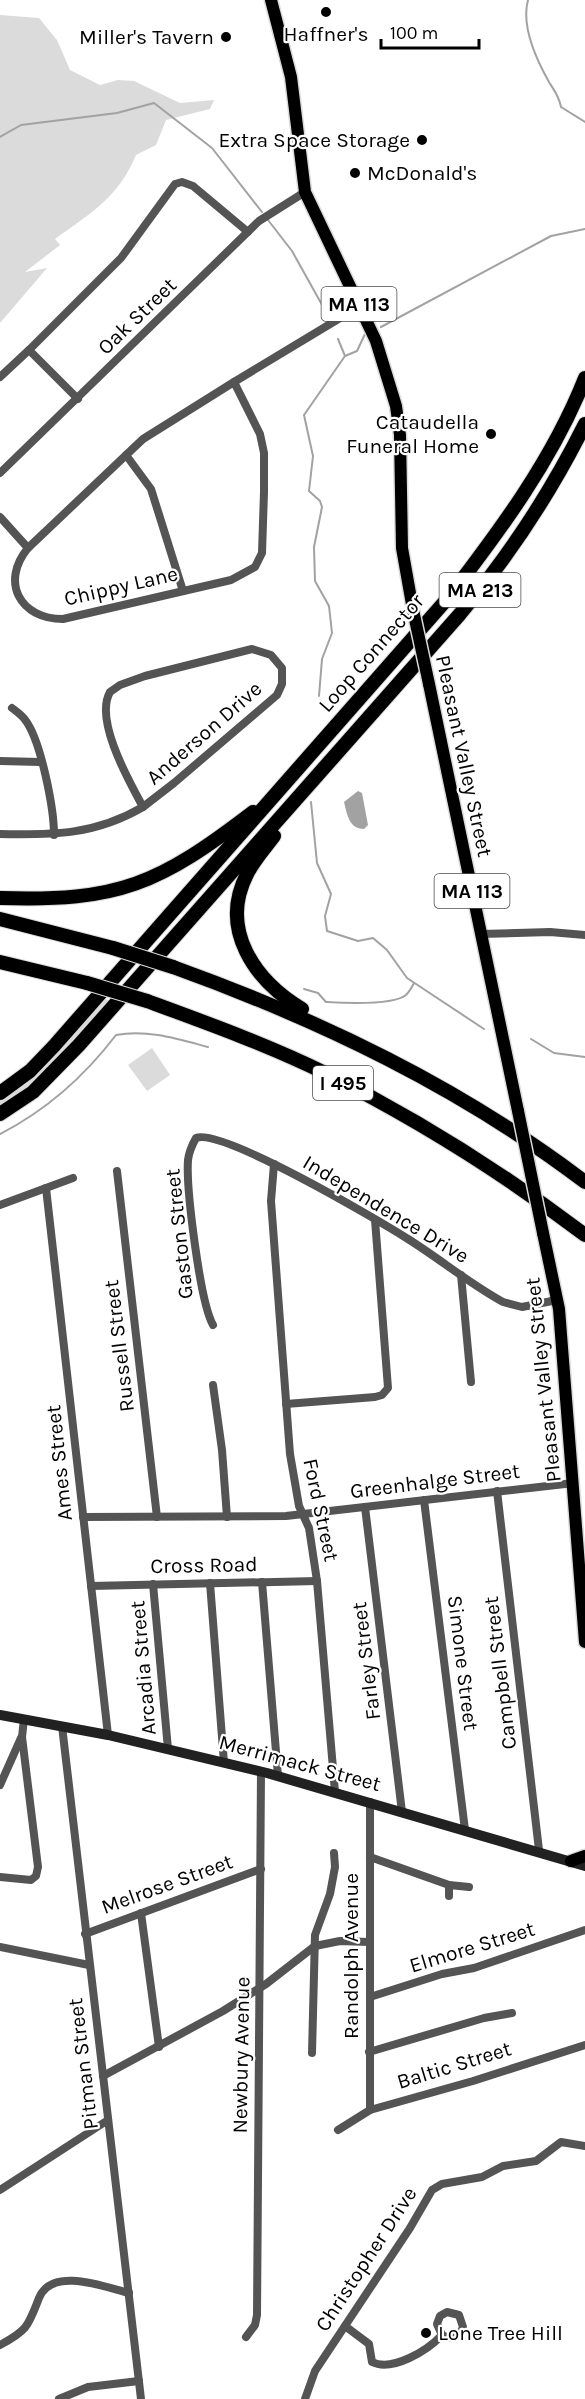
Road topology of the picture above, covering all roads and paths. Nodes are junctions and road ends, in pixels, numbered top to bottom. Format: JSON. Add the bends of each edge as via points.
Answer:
{"nodes":[{"id":1,"x":262,"y":0,"type":"edge"},
{"id":2,"x":271,"y":0,"type":"edge"},
{"id":3,"x":280,"y":35,"type":"junction"},
{"id":4,"x":305,"y":192,"type":"junction"},
{"id":5,"x":248,"y":232,"type":"junction"},
{"id":6,"x":360,"y":306,"type":"junction"},
{"id":7,"x":29,"y":350,"type":"junction"},
{"id":8,"x":0,"y":377,"type":"edge"},
{"id":9,"x":585,"y":378,"type":"edge"},
{"id":10,"x":234,"y":382,"type":"junction"},
{"id":11,"x":78,"y":399,"type":"junction"},
{"id":12,"x":585,"y":424,"type":"edge"},
{"id":13,"x":126,"y":455,"type":"junction"},
{"id":14,"x":0,"y":473,"type":"edge"},
{"id":15,"x":0,"y":517,"type":"edge"},
{"id":16,"x":28,"y":548,"type":"junction"},
{"id":17,"x":183,"y":591,"type":"junction"},
{"id":18,"x":12,"y":708,"type":"dead end"},
{"id":19,"x":351,"y":738,"type":"junction"},
{"id":20,"x":0,"y":761,"type":"edge"},
{"id":21,"x":40,"y":762,"type":"junction"},
{"id":22,"x":273,"y":797,"type":"junction"},
{"id":23,"x":143,"y":807,"type":"junction"},
{"id":24,"x":0,"y":834,"type":"edge"},
{"id":25,"x":54,"y":835,"type":"junction"},
{"id":26,"x":0,"y":898,"type":"edge"},
{"id":27,"x":0,"y":919,"type":"edge"},
{"id":28,"x":480,"y":934,"type":"junction"},
{"id":29,"x":585,"y":935,"type":"edge"},
{"id":30,"x":0,"y":962,"type":"edge"},
{"id":31,"x":0,"y":971,"type":"edge"},
{"id":32,"x":72,"y":979,"type":"junction"},
{"id":33,"x":347,"y":1037,"type":"junction"},
{"id":34,"x":0,"y":1093,"type":"edge"},
{"id":35,"x":0,"y":1114,"type":"edge"},
{"id":36,"x":196,"y":1138,"type":"joint"},
{"id":37,"x":274,"y":1164,"type":"junction"},
{"id":38,"x":117,"y":1171,"type":"dead end"},
{"id":39,"x":73,"y":1178,"type":"dead end"},
{"id":40,"x":585,"y":1182,"type":"edge"},
{"id":41,"x":46,"y":1188,"type":"junction"},
{"id":42,"x":0,"y":1205,"type":"edge"},
{"id":43,"x":375,"y":1220,"type":"junction"},
{"id":44,"x":585,"y":1235,"type":"edge"},
{"id":45,"x":461,"y":1275,"type":"junction"},
{"id":46,"x":557,"y":1300,"type":"junction"},
{"id":47,"x":213,"y":1325,"type":"dead end"},
{"id":48,"x":471,"y":1382,"type":"dead end"},
{"id":49,"x":213,"y":1385,"type":"dead end"},
{"id":50,"x":286,"y":1404,"type":"junction"},
{"id":51,"x":574,"y":1483,"type":"junction"},
{"id":52,"x":496,"y":1491,"type":"junction"},
{"id":53,"x":424,"y":1500,"type":"junction"},
{"id":54,"x":365,"y":1507,"type":"junction"},
{"id":55,"x":303,"y":1514,"type":"junction"},
{"id":56,"x":83,"y":1517,"type":"junction"},
{"id":57,"x":157,"y":1517,"type":"junction"},
{"id":58,"x":226,"y":1517,"type":"junction"},
{"id":59,"x":581,"y":1551,"type":"edge"},
{"id":60,"x":317,"y":1581,"type":"junction"},
{"id":61,"x":262,"y":1582,"type":"junction"},
{"id":62,"x":210,"y":1583,"type":"junction"},
{"id":63,"x":153,"y":1584,"type":"junction"},
{"id":64,"x":91,"y":1586,"type":"junction"},
{"id":65,"x":585,"y":1642,"type":"edge"},
{"id":66,"x":0,"y":1715,"type":"edge"},
{"id":67,"x":24,"y":1719,"type":"junction"},
{"id":68,"x":62,"y":1726,"type":"junction"},
{"id":69,"x":108,"y":1735,"type":"junction"},
{"id":70,"x":22,"y":1737,"type":"junction"},
{"id":71,"x":168,"y":1749,"type":"junction"},
{"id":72,"x":224,"y":1763,"type":"junction"},
{"id":73,"x":261,"y":1772,"type":"junction"},
{"id":74,"x":278,"y":1776,"type":"junction"},
{"id":75,"x":0,"y":1785,"type":"edge"},
{"id":76,"x":335,"y":1792,"type":"junction"},
{"id":77,"x":370,"y":1802,"type":"junction"},
{"id":78,"x":402,"y":1812,"type":"junction"},
{"id":79,"x":465,"y":1830,"type":"junction"},
{"id":80,"x":539,"y":1850,"type":"junction"},
{"id":81,"x":334,"y":1853,"type":"dead end"},
{"id":82,"x":585,"y":1856,"type":"edge"},
{"id":83,"x":370,"y":1857,"type":"junction"},
{"id":84,"x":571,"y":1861,"type":"junction"},
{"id":85,"x":585,"y":1866,"type":"edge"},
{"id":86,"x":261,"y":1869,"type":"junction"},
{"id":87,"x":0,"y":1877,"type":"edge"},
{"id":88,"x":449,"y":1885,"type":"junction"},
{"id":89,"x":469,"y":1887,"type":"dead end"},
{"id":90,"x":449,"y":1896,"type":"dead end"},
{"id":91,"x":141,"y":1913,"type":"junction"},
{"id":92,"x":585,"y":1930,"type":"edge"},
{"id":93,"x":86,"y":1934,"type":"junction"},
{"id":94,"x":369,"y":1942,"type":"junction"},
{"id":95,"x":315,"y":1946,"type":"junction"},
{"id":96,"x":0,"y":1947,"type":"edge"},
{"id":97,"x":89,"y":1965,"type":"junction"},
{"id":98,"x":261,"y":1987,"type":"junction"},
{"id":99,"x":370,"y":1997,"type":"junction"},
{"id":100,"x":512,"y":2013,"type":"dead end"},
{"id":101,"x":585,"y":2045,"type":"edge"},
{"id":102,"x":159,"y":2047,"type":"junction"},
{"id":103,"x":369,"y":2052,"type":"junction"},
{"id":104,"x":312,"y":2053,"type":"dead end"},
{"id":105,"x":103,"y":2076,"type":"junction"},
{"id":106,"x":370,"y":2110,"type":"junction"},
{"id":107,"x":108,"y":2120,"type":"junction"},
{"id":108,"x":338,"y":2130,"type":"dead end"},
{"id":109,"x":585,"y":2146,"type":"edge"},
{"id":110,"x":0,"y":2190,"type":"edge"},
{"id":111,"x":129,"y":2293,"type":"junction"},
{"id":112,"x":345,"y":2326,"type":"junction"},
{"id":113,"x":442,"y":2335,"type":"dead end"},
{"id":114,"x":246,"y":2337,"type":"dead end"},
{"id":115,"x":0,"y":2345,"type":"edge"},
{"id":116,"x":139,"y":2381,"type":"junction"},
{"id":117,"x":59,"y":2399,"type":"edge"},
{"id":118,"x":141,"y":2399,"type":"edge"},
{"id":119,"x":305,"y":2399,"type":"edge"}],
"edges":[{"from":1,"to":3,"type":"main road","name":"Pleasant Valley Street","number":"MA 113"},
{"from":2,"to":3,"type":"main road","name":"Pleasant Valley Street","number":"MA 113"},
{"from":3,"to":4,"type":"main road","name":"Pleasant Valley Street","number":"MA 113","via":[[291,77]]},
{"from":4,"to":5,"type":"street","name":"Oak Street","via":[[269,213]]},
{"from":4,"to":6,"type":"main road","name":"Pleasant Valley Street","number":"MA 113"},
{"from":5,"to":7,"type":"street","via":[[193,186],[175,184],[121,258]]},
{"from":5,"to":11,"type":"street","name":"Oak Street"},
{"from":6,"to":10,"type":"street","name":"Chippy Lane"},
{"from":6,"to":28,"type":"main road","name":"Pleasant Valley Street","number":"MA 113","bridge":true,"via":[[383,360],[396,406],[402,548]]},
{"from":7,"to":8,"type":"street"},
{"from":7,"to":11,"type":"street"},
{"from":9,"to":22,"type":"highway","name":"Loop Connector","number":"MA 213","via":[[552,446],[500,530],[448,598]]},
{"from":10,"to":13,"type":"street","name":"Chippy Lane","via":[[143,439]]},
{"from":10,"to":17,"type":"street","name":"Chippy Lane","via":[[257,425],[264,453],[262,553],[255,567],[240,577]]},
{"from":11,"to":14,"type":"street","name":"Oak Street"},
{"from":12,"to":19,"type":"highway","name":"Loop Connector","number":"MA 213","via":[[543,500],[497,568]]},
{"from":13,"to":16,"type":"street","name":"Chippy Lane"},
{"from":13,"to":17,"type":"street","via":[[151,489]]},
{"from":15,"to":16,"type":"street"},
{"from":16,"to":17,"type":"street","name":"Chippy Lane","via":[[15,570],[17,596],[20,604],[49,619]]},
{"from":18,"to":21,"type":"street","via":[[27,721]]},
{"from":19,"to":33,"type":"highway","via":[[248,873],[237,918],[244,949],[266,981],[286,999]]},
{"from":19,"to":35,"type":"highway","via":[[52,1074]]},
{"from":20,"to":21,"type":"street"},
{"from":21,"to":25,"type":"street","via":[[51,803]]},
{"from":22,"to":26,"type":"highway","via":[[187,861],[133,886],[66,899]]},
{"from":22,"to":34,"type":"highway","via":[[54,1047]]},
{"from":23,"to":23,"type":"street","name":"Anderson Drive","via":[[114,748],[106,719],[110,692],[138,678],[240,651],[261,652],[278,662],[283,675],[276,695]]},
{"from":23,"to":25,"type":"street","name":"Anderson Drive","via":[[100,826]]},
{"from":24,"to":25,"type":"street","name":"Anderson Drive"},
{"from":27,"to":33,"type":"highway","number":"I 495","bridge":true,"via":[[173,967],[257,997]]},
{"from":28,"to":29,"type":"street"},
{"from":28,"to":46,"type":"main road","name":"Pleasant Valley Street","number":"MA 113","bridge":true},
{"from":30,"to":32,"type":"highway","number":"I 495"},
{"from":31,"to":32,"type":"highway"},
{"from":32,"to":44,"type":"highway","number":"I 495","bridge":true,"via":[[147,1000],[277,1052],[388,1106],[465,1150]]},
{"from":33,"to":40,"type":"highway","number":"I 495","via":[[478,1109]]},
{"from":36,"to":37,"type":"street","name":"Independence Drive","via":[[213,1137]]},
{"from":36,"to":47,"type":"street","name":"Gaston Street","via":[[188,1157],[188,1170],[204,1302]]},
{"from":37,"to":43,"type":"street","name":"Independence Drive"},
{"from":37,"to":50,"type":"street","name":"Ford Street","via":[[271,1201]]},
{"from":38,"to":57,"type":"street","name":"Russell Street"},
{"from":39,"to":41,"type":"street"},
{"from":41,"to":42,"type":"street"},
{"from":41,"to":56,"type":"street","name":"Ames Street"},
{"from":43,"to":45,"type":"street","name":"Independence Drive"},
{"from":43,"to":50,"type":"street","via":[[388,1388],[382,1395]]},
{"from":45,"to":46,"type":"street","name":"Independence Drive","via":[[512,1306]]},
{"from":45,"to":48,"type":"street"},
{"from":46,"to":51,"type":"main road","name":"Pleasant Valley Street","number":"MA 113"},
{"from":49,"to":58,"type":"street"},
{"from":50,"to":55,"type":"street","name":"Ford Street","via":[[296,1496]]},
{"from":51,"to":52,"type":"street","name":"Greenhalge Street"},
{"from":51,"to":59,"type":"main road","name":"Pleasant Valley Street","number":"MA 113"},
{"from":52,"to":53,"type":"street","name":"Greenhalge Street"},
{"from":52,"to":80,"type":"street","name":"Campbell Street"},
{"from":53,"to":54,"type":"street","name":"Greenhalge Street"},
{"from":53,"to":79,"type":"street","name":"Simone Street"},
{"from":54,"to":55,"type":"street","name":"Greenhalge Street"},
{"from":54,"to":78,"type":"street","name":"Farley Street"},
{"from":55,"to":58,"type":"street","name":"Greenhalge Street"},
{"from":55,"to":60,"type":"street","name":"Ford Street","via":[[309,1528]]},
{"from":56,"to":57,"type":"street","name":"Greenhalge Street"},
{"from":56,"to":64,"type":"street","name":"Ames Street"},
{"from":57,"to":58,"type":"street","name":"Greenhalge Street"},
{"from":59,"to":65,"type":"main road","name":"Pleasant Valley Street","number":"MA 113"},
{"from":60,"to":61,"type":"street","name":"Cross Road"},
{"from":60,"to":76,"type":"street","name":"Ford Street"},
{"from":61,"to":62,"type":"street","name":"Cross Road"},
{"from":61,"to":74,"type":"street"},
{"from":62,"to":63,"type":"street","name":"Cross Road"},
{"from":62,"to":72,"type":"street"},
{"from":63,"to":64,"type":"street","name":"Cross Road"},
{"from":63,"to":71,"type":"street","name":"Arcadia Street"},
{"from":64,"to":69,"type":"street","name":"Ames Street"},
{"from":66,"to":67,"type":"main road","name":"Merrimack Street"},
{"from":67,"to":68,"type":"main road","name":"Merrimack Street"},
{"from":67,"to":70,"type":"street"},
{"from":68,"to":69,"type":"main road","name":"Merrimack Street"},
{"from":68,"to":93,"type":"street","name":"Pitman Street"},
{"from":69,"to":71,"type":"main road","name":"Merrimack Street"},
{"from":70,"to":75,"type":"street"},
{"from":70,"to":87,"type":"street","via":[[38,1867],[31,1880]]},
{"from":71,"to":72,"type":"main road","name":"Merrimack Street"},
{"from":72,"to":73,"type":"main road","name":"Merrimack Street"},
{"from":73,"to":74,"type":"main road","name":"Merrimack Street"},
{"from":73,"to":86,"type":"street","name":"Newbury Avenue"},
{"from":74,"to":76,"type":"main road","name":"Merrimack Street"},
{"from":76,"to":77,"type":"main road","name":"Merrimack Street"},
{"from":77,"to":78,"type":"main road","name":"Merrimack Street"},
{"from":77,"to":83,"type":"street","name":"Randolph Avenue"},
{"from":78,"to":79,"type":"main road","name":"Merrimack Street"},
{"from":79,"to":80,"type":"main road","name":"Merrimack Street"},
{"from":80,"to":84,"type":"main road","name":"Merrimack Street"},
{"from":81,"to":95,"type":"street","via":[[332,1882],[318,1920]]},
{"from":82,"to":84,"type":"main road"},
{"from":83,"to":88,"type":"street"},
{"from":83,"to":94,"type":"street","name":"Randolph Avenue"},
{"from":84,"to":85,"type":"main road","name":"Merrimack Street"},
{"from":86,"to":91,"type":"street","name":"Melrose Street"},
{"from":86,"to":98,"type":"street","name":"Newbury Avenue"},
{"from":88,"to":89,"type":"street"},
{"from":88,"to":90,"type":"street"},
{"from":91,"to":93,"type":"street","name":"Melrose Street"},
{"from":91,"to":102,"type":"street"},
{"from":92,"to":99,"type":"street","name":"Elmore Street","via":[[474,1968]]},
{"from":93,"to":97,"type":"street","name":"Pitman Street"},
{"from":94,"to":95,"type":"street","via":[[340,1941]]},
{"from":94,"to":99,"type":"street","name":"Randolph Avenue"},
{"from":95,"to":98,"type":"street"},
{"from":95,"to":104,"type":"street"},
{"from":96,"to":97,"type":"street"},
{"from":97,"to":105,"type":"street","name":"Pitman Street"},
{"from":98,"to":102,"type":"street"},
{"from":98,"to":114,"type":"street","name":"Newbury Avenue","via":[[256,2319]]},
{"from":99,"to":103,"type":"street","name":"Randolph Avenue"},
{"from":100,"to":103,"type":"street"},
{"from":101,"to":106,"type":"street","name":"Baltic Street"},
{"from":102,"to":105,"type":"street"},
{"from":103,"to":106,"type":"street","name":"Randolph Avenue"},
{"from":105,"to":107,"type":"street","name":"Pitman Street"},
{"from":106,"to":108,"type":"street","name":"Baltic Street"},
{"from":107,"to":110,"type":"street"},
{"from":107,"to":111,"type":"street","name":"Pitman Street"},
{"from":109,"to":112,"type":"street","name":"Christopher Drive","via":[[561,2142],[536,2161],[503,2166],[476,2178],[435,2187]]},
{"from":111,"to":115,"type":"street","via":[[58,2281],[40,2296],[26,2330]]},
{"from":111,"to":116,"type":"street","name":"Pitman Street"},
{"from":112,"to":113,"type":"street","via":[[369,2344],[372,2361],[380,2366],[392,2365]]},
{"from":112,"to":119,"type":"street","name":"Christopher Drive","via":[[315,2371]]},
{"from":116,"to":117,"type":"street","via":[[88,2387]]},
{"from":116,"to":118,"type":"street","name":"Pitman Street"}]}
